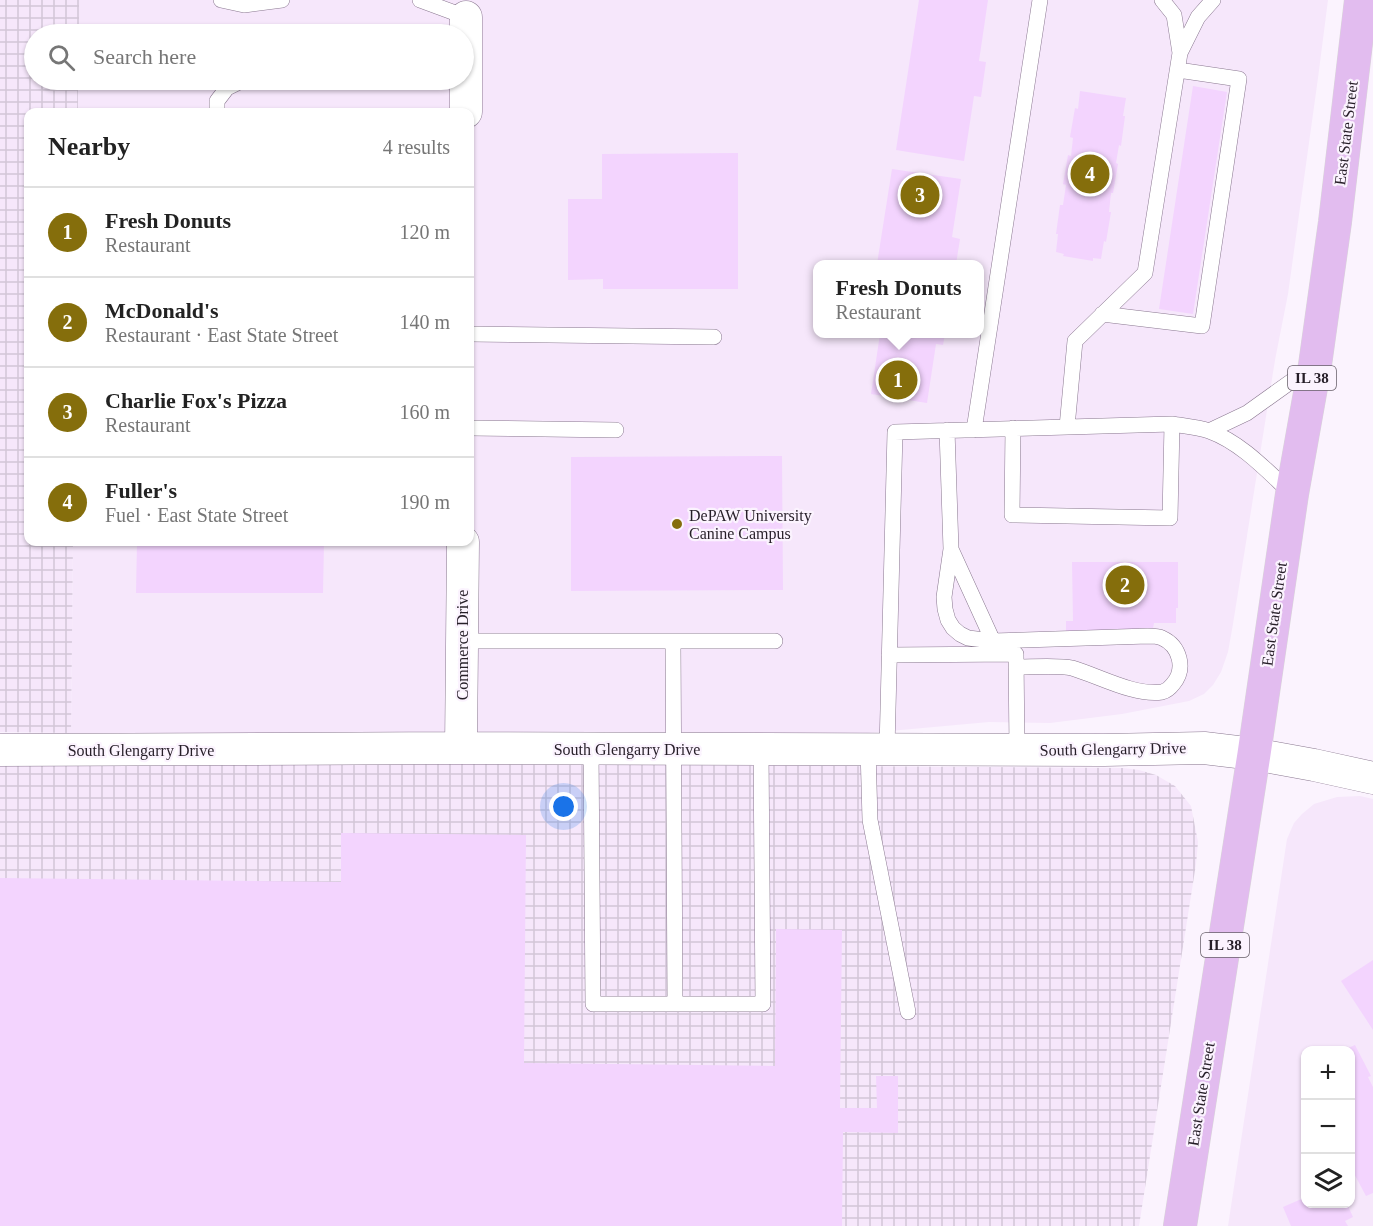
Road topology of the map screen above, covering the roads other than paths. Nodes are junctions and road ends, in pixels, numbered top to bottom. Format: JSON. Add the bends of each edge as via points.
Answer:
{"nodes":[{"id":1,"x":221,"y":0,"type":"edge"},
{"id":2,"x":282,"y":0,"type":"edge"},
{"id":3,"x":420,"y":0,"type":"edge"},
{"id":4,"x":1040,"y":0,"type":"edge"},
{"id":5,"x":1162,"y":0,"type":"edge"},
{"id":6,"x":1213,"y":0,"type":"edge"},
{"id":7,"x":1361,"y":0,"type":"edge"},
{"id":8,"x":466,"y":17,"type":"joint"},
{"id":9,"x":466,"y":24,"type":"edge"},
{"id":10,"x":1180,"y":53,"type":"junction"},
{"id":11,"x":1178,"y":70,"type":"junction"},
{"id":12,"x":225,"y":90,"type":"edge"},
{"id":13,"x":465,"y":90,"type":"edge"},
{"id":14,"x":217,"y":108,"type":"edge"},
{"id":15,"x":466,"y":108,"type":"edge"},
{"id":16,"x":1102,"y":314,"type":"junction"},
{"id":17,"x":474,"y":334,"type":"edge"},
{"id":18,"x":714,"y":337,"type":"dead end"},
{"id":19,"x":1315,"y":365,"type":"junction"},
{"id":20,"x":1172,"y":424,"type":"junction"},
{"id":21,"x":1067,"y":427,"type":"junction"},
{"id":22,"x":474,"y":428,"type":"edge"},
{"id":23,"x":1013,"y":428,"type":"junction"},
{"id":24,"x":616,"y":430,"type":"dead end"},
{"id":25,"x":947,"y":430,"type":"junction"},
{"id":26,"x":974,"y":430,"type":"junction"},
{"id":27,"x":1209,"y":431,"type":"junction"},
{"id":28,"x":1292,"y":494,"type":"junction"},
{"id":29,"x":463,"y":546,"type":"edge"},
{"id":30,"x":951,"y":549,"type":"junction"},
{"id":31,"x":463,"y":641,"type":"junction"},
{"id":32,"x":673,"y":641,"type":"junction"},
{"id":33,"x":775,"y":641,"type":"dead end"},
{"id":34,"x":993,"y":641,"type":"junction"},
{"id":35,"x":889,"y":655,"type":"junction"},
{"id":36,"x":1016,"y":668,"type":"junction"},
{"id":37,"x":461,"y":748,"type":"junction"},
{"id":38,"x":591,"y":748,"type":"junction"},
{"id":39,"x":673,"y":749,"type":"junction"},
{"id":40,"x":761,"y":749,"type":"junction"},
{"id":41,"x":878,"y":749,"type":"junction"},
{"id":42,"x":0,"y":750,"type":"edge"},
{"id":43,"x":1017,"y":750,"type":"junction"},
{"id":44,"x":1254,"y":754,"type":"junction"},
{"id":45,"x":1373,"y":778,"type":"edge"},
{"id":46,"x":675,"y":1004,"type":"junction"},
{"id":47,"x":908,"y":1012,"type":"dead end"},
{"id":48,"x":1180,"y":1226,"type":"edge"}],
"edges":[{"from":1,"to":2,"type":"lane","via":[[244,5]]},
{"from":3,"to":8,"type":"lane"},
{"from":4,"to":26,"type":"lane"},
{"from":5,"to":10,"type":"lane","via":[[1174,15]]},
{"from":6,"to":10,"type":"lane","via":[[1198,17]]},
{"from":7,"to":19,"type":"main road","name":"East State Street","number":"IL 38"},
{"from":8,"to":9,"type":"street"},
{"from":10,"to":11,"type":"lane"},
{"from":11,"to":16,"type":"lane","via":[[1145,273]]},
{"from":11,"to":16,"type":"lane","via":[[1239,79],[1202,327]]},
{"from":12,"to":14,"type":"lane","via":[[217,100]]},
{"from":13,"to":15,"type":"street"},
{"from":16,"to":21,"type":"lane","via":[[1075,341]]},
{"from":17,"to":18,"type":"lane"},
{"from":19,"to":27,"type":"lane","via":[[1247,413]]},
{"from":19,"to":28,"type":"main road","name":"East State Street","number":"IL 38"},
{"from":20,"to":21,"type":"lane"},
{"from":20,"to":23,"type":"lane","via":[[1170,518],[1012,515]]},
{"from":20,"to":27,"type":"lane"},
{"from":21,"to":23,"type":"lane"},
{"from":22,"to":24,"type":"lane"},
{"from":23,"to":26,"type":"lane"},
{"from":25,"to":26,"type":"lane"},
{"from":25,"to":30,"type":"lane"},
{"from":25,"to":35,"type":"lane","via":[[895,432]]},
{"from":27,"to":28,"type":"lane","via":[[1235,444]]},
{"from":28,"to":44,"type":"main road","name":"East State Street","number":"IL 38"},
{"from":29,"to":31,"type":"street","name":"Commerce Drive"},
{"from":30,"to":34,"type":"lane"},
{"from":30,"to":34,"type":"lane","via":[[944,597],[948,620],[968,638]]},
{"from":31,"to":32,"type":"lane"},
{"from":31,"to":37,"type":"street","name":"Commerce Drive"},
{"from":32,"to":33,"type":"lane"},
{"from":32,"to":39,"type":"lane"},
{"from":34,"to":36,"type":"lane","via":[[1159,637],[1177,650],[1181,661],[1177,679],[1164,692],[1137,691],[1070,667]]},
{"from":35,"to":36,"type":"lane","via":[[1016,654]]},
{"from":35,"to":41,"type":"lane"},
{"from":36,"to":43,"type":"lane"},
{"from":37,"to":38,"type":"street","name":"South Glengarry Drive"},
{"from":37,"to":42,"type":"street","name":"South Glengarry Drive"},
{"from":38,"to":39,"type":"street","name":"South Glengarry Drive"},
{"from":38,"to":46,"type":"lane","via":[[593,1005]]},
{"from":39,"to":40,"type":"street","name":"South Glengarry Drive"},
{"from":39,"to":46,"type":"lane"},
{"from":40,"to":41,"type":"street","name":"South Glengarry Drive"},
{"from":40,"to":46,"type":"lane","via":[[763,1004]]},
{"from":41,"to":43,"type":"street","name":"South Glengarry Drive"},
{"from":41,"to":47,"type":"lane","via":[[870,820]]},
{"from":43,"to":44,"type":"street","name":"South Glengarry Drive","via":[[1204,748]]},
{"from":44,"to":45,"type":"street","name":"South Glengarry Drive"},
{"from":44,"to":48,"type":"main road","name":"East State Street","number":"IL 38"}]}
